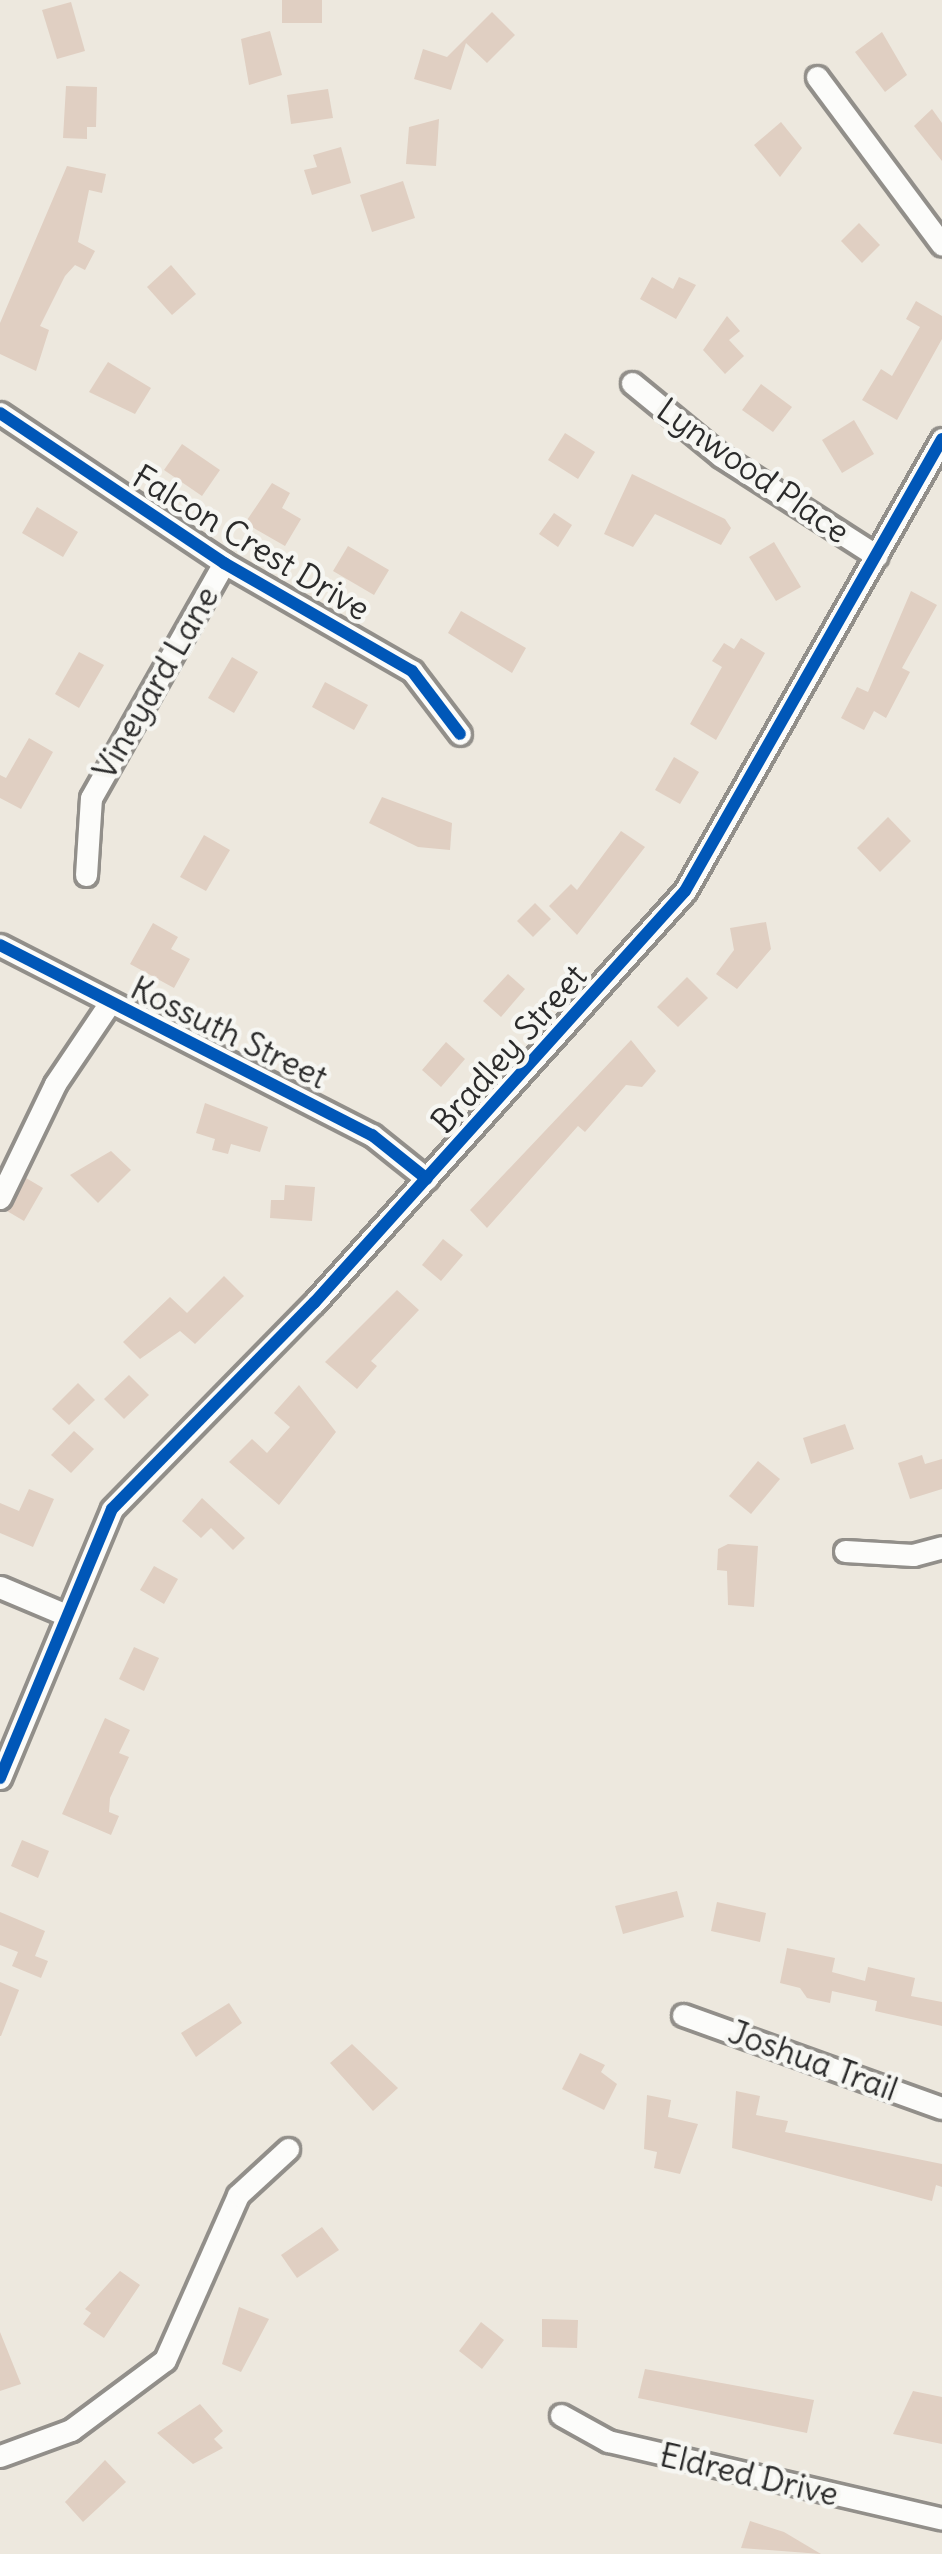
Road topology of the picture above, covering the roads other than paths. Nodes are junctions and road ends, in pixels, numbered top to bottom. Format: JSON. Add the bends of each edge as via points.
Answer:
{"nodes":[{"id":1,"x":818,"y":77,"type":"dead end"},
{"id":2,"x":942,"y":244,"type":"edge"},
{"id":3,"x":632,"y":382,"type":"dead end"},
{"id":4,"x":0,"y":413,"type":"edge"},
{"id":5,"x":942,"y":440,"type":"edge"},
{"id":6,"x":877,"y":556,"type":"junction"},
{"id":7,"x":224,"y":563,"type":"junction"},
{"id":8,"x":460,"y":734,"type":"dead end"},
{"id":9,"x":86,"y":875,"type":"dead end"},
{"id":10,"x":0,"y":945,"type":"edge"},
{"id":11,"x":109,"y":1004,"type":"junction"},
{"id":12,"x":427,"y":1179,"type":"junction"},
{"id":13,"x":0,"y":1198,"type":"edge"},
{"id":14,"x":942,"y":1547,"type":"edge"},
{"id":15,"x":845,"y":1551,"type":"dead end"},
{"id":16,"x":0,"y":1587,"type":"edge"},
{"id":17,"x":64,"y":1614,"type":"junction"},
{"id":18,"x":0,"y":1778,"type":"edge"},
{"id":19,"x":683,"y":2015,"type":"dead end"},
{"id":20,"x":942,"y":2108,"type":"edge"},
{"id":21,"x":288,"y":2149,"type":"dead end"},
{"id":22,"x":561,"y":2415,"type":"dead end"},
{"id":23,"x":0,"y":2456,"type":"edge"},
{"id":24,"x":942,"y":2519,"type":"edge"}],
"edges":[{"from":1,"to":2,"type":"street"},
{"from":3,"to":6,"type":"street","name":"Lynwood Place","via":[[721,456]]},
{"from":4,"to":7,"type":"street","name":"Falcon Crest Drive"},
{"from":5,"to":6,"type":"street","name":"Bradley Street"},
{"from":6,"to":12,"type":"street","name":"Bradley Street","via":[[695,878]]},
{"from":7,"to":8,"type":"street","name":"Falcon Crest Drive","via":[[412,670]]},
{"from":7,"to":9,"type":"street","name":"Vineyard Lane","via":[[92,798]]},
{"from":10,"to":11,"type":"street","name":"Kossuth Street"},
{"from":11,"to":12,"type":"street","name":"Kossuth Street","via":[[373,1135]]},
{"from":11,"to":13,"type":"street","via":[[56,1084]]},
{"from":12,"to":17,"type":"street","name":"Bradley Street","via":[[273,1346],[134,1480],[96,1538]]},
{"from":14,"to":15,"type":"street","via":[[913,1555]]},
{"from":16,"to":17,"type":"street"},
{"from":17,"to":18,"type":"street","name":"Bradley Street"},
{"from":19,"to":20,"type":"street","name":"Joshua Trail"},
{"from":21,"to":23,"type":"street","via":[[238,2195],[165,2360],[71,2430]]},
{"from":22,"to":24,"type":"street","name":"Eldred Drive","via":[[628,2446]]}]}
